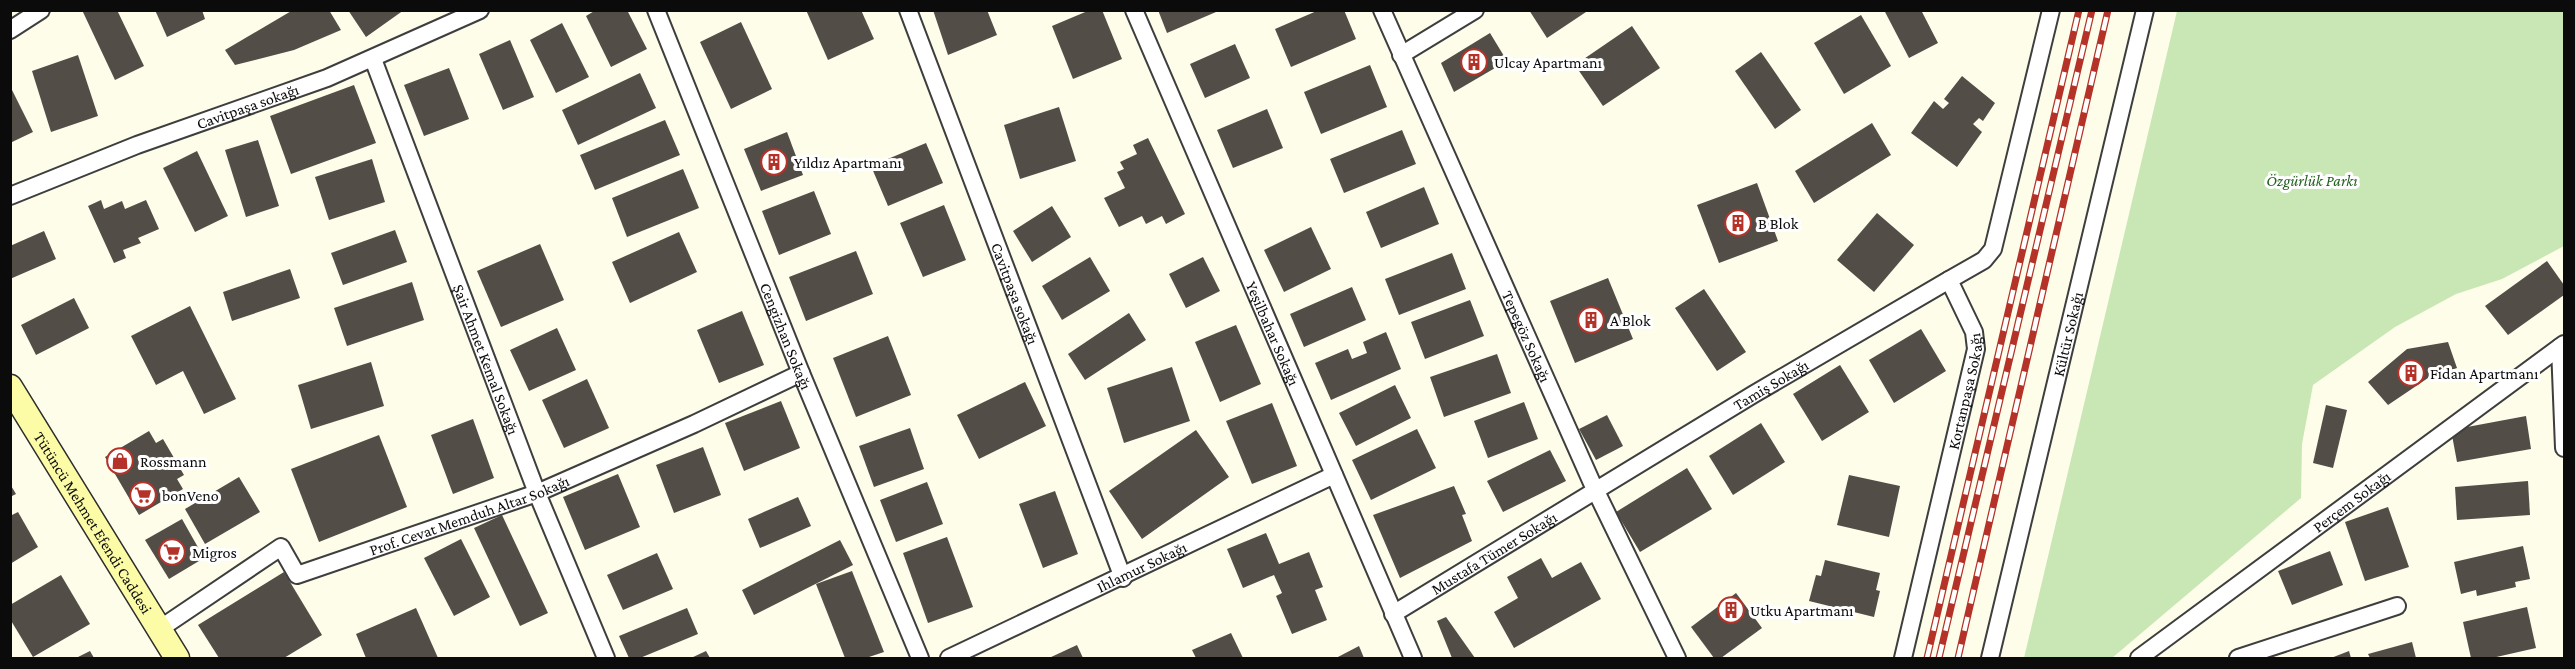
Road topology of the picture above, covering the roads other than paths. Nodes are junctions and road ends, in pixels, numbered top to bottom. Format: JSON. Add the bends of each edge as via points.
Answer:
{"nodes":[{"id":1,"x":41,"y":10,"type":"edge"},
{"id":2,"x":480,"y":10,"type":"edge"},
{"id":3,"x":656,"y":10,"type":"edge"},
{"id":4,"x":908,"y":10,"type":"edge"},
{"id":5,"x":1134,"y":10,"type":"edge"},
{"id":6,"x":1382,"y":10,"type":"edge"},
{"id":7,"x":1475,"y":10,"type":"edge"},
{"id":8,"x":2145,"y":10,"type":"edge"},
{"id":9,"x":2047,"y":11,"type":"edge"},
{"id":10,"x":10,"y":30,"type":"edge"},
{"id":11,"x":1401,"y":55,"type":"junction"},
{"id":12,"x":373,"y":59,"type":"junction"},
{"id":13,"x":10,"y":196,"type":"edge"},
{"id":14,"x":1948,"y":280,"type":"junction"},
{"id":15,"x":2562,"y":345,"type":"edge"},
{"id":16,"x":801,"y":373,"type":"junction"},
{"id":17,"x":10,"y":387,"type":"edge"},
{"id":18,"x":2565,"y":448,"type":"edge"},
{"id":19,"x":1334,"y":475,"type":"junction"},
{"id":20,"x":537,"y":492,"type":"junction"},
{"id":21,"x":1596,"y":492,"type":"junction"},
{"id":22,"x":1123,"y":578,"type":"junction"},
{"id":23,"x":2397,"y":606,"type":"dead end"},
{"id":24,"x":1393,"y":614,"type":"junction"},
{"id":25,"x":158,"y":630,"type":"junction"},
{"id":26,"x":177,"y":658,"type":"edge"},
{"id":27,"x":606,"y":658,"type":"edge"},
{"id":28,"x":920,"y":658,"type":"edge"},
{"id":29,"x":949,"y":658,"type":"edge"},
{"id":30,"x":1413,"y":658,"type":"edge"},
{"id":31,"x":1677,"y":658,"type":"edge"},
{"id":32,"x":1903,"y":658,"type":"edge"},
{"id":33,"x":1990,"y":658,"type":"edge"},
{"id":34,"x":2139,"y":658,"type":"edge"},
{"id":35,"x":2238,"y":658,"type":"edge"}],
"edges":[{"from":1,"to":10,"type":"street"},
{"from":2,"to":12,"type":"street","name":"Cavitpaşa sokağı"},
{"from":3,"to":16,"type":"street","name":"Cengizhan Sokağı"},
{"from":4,"to":22,"type":"street","name":"Cavitpaşa sokağı"},
{"from":5,"to":19,"type":"street","name":"Yeşilbahar Sokağı"},
{"from":6,"to":11,"type":"street","name":"Tepegöz Sokağı"},
{"from":7,"to":11,"type":"street"},
{"from":8,"to":33,"type":"street","name":"Kültür Sokağı"},
{"from":9,"to":14,"type":"street","via":[[1993,249],[1984,260]]},
{"from":11,"to":21,"type":"street","name":"Tepegöz Sokağı"},
{"from":12,"to":13,"type":"street","name":"Cavitpaşa sokağı"},
{"from":12,"to":20,"type":"street","name":"Şair Ahmet Kemal Sokağı"},
{"from":14,"to":21,"type":"street","name":"Tamiş Sokağı"},
{"from":14,"to":32,"type":"street","name":"Kortanpaşa Sokağı","via":[[1974,332],[1976,350]]},
{"from":15,"to":18,"type":"street"},
{"from":15,"to":34,"type":"street","name":"Perçem Sokağı"},
{"from":16,"to":20,"type":"street","name":"Prof. Cevat Memduh Altar Sokağı"},
{"from":16,"to":28,"type":"street","name":"Cengizhan Sokağı"},
{"from":17,"to":25,"type":"main road","name":"Tütüncü Mehmet Efendi Caddesi"},
{"from":19,"to":22,"type":"street","name":"Ihlamur Sokağı"},
{"from":19,"to":24,"type":"street","name":"Yeşilbahar Sokağı"},
{"from":20,"to":25,"type":"street","name":"Prof. Cevat Memduh Altar Sokağı","via":[[297,575],[282,547]]},
{"from":20,"to":27,"type":"street","name":"Şair Ahmet Kemal Sokağı"},
{"from":21,"to":24,"type":"street","name":"Mustafa Tümer Sokağı"},
{"from":21,"to":31,"type":"street","name":"Tepegöz Sokağı"},
{"from":22,"to":29,"type":"street","name":"Ihlamur Sokağı"},
{"from":23,"to":35,"type":"street"},
{"from":24,"to":30,"type":"street","name":"Yeşilbahar Sokağı"},
{"from":25,"to":26,"type":"main road","name":"Tütüncü Mehmet Efendi Caddesi"}]}
